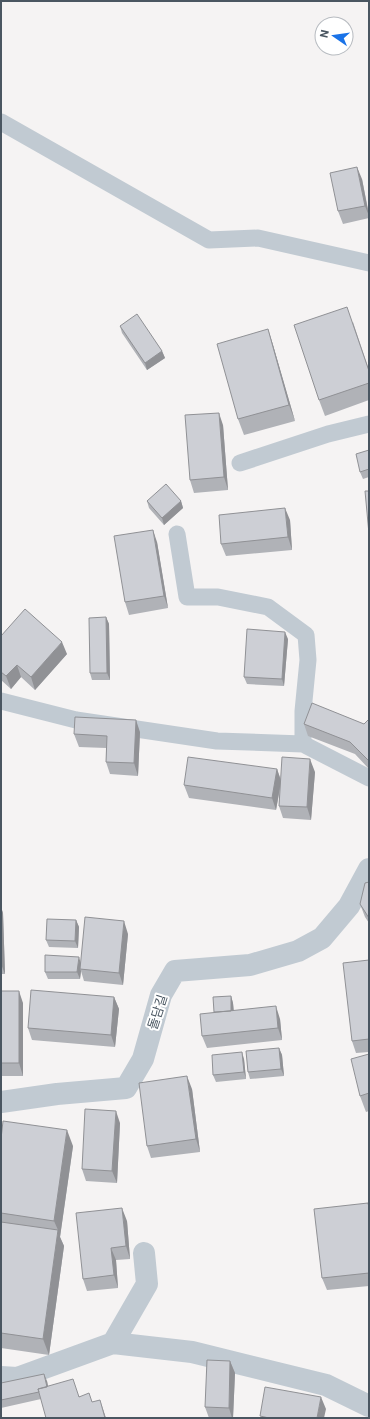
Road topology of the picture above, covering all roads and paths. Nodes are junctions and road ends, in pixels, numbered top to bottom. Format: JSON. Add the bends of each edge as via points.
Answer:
{"nodes":[{"id":1,"x":1,"y":122,"type":"edge"},
{"id":2,"x":369,"y":262,"type":"edge"},
{"id":3,"x":369,"y":424,"type":"edge"},
{"id":4,"x":240,"y":463,"type":"dead end"},
{"id":5,"x":177,"y":534,"type":"dead end"},
{"id":6,"x":1,"y":701,"type":"edge"},
{"id":7,"x":303,"y":744,"type":"junction"},
{"id":8,"x":369,"y":778,"type":"edge"},
{"id":9,"x":369,"y":869,"type":"edge"},
{"id":10,"x":1,"y":1102,"type":"edge"},
{"id":11,"x":144,"y":1253,"type":"dead end"},
{"id":12,"x":113,"y":1343,"type":"junction"},
{"id":13,"x":1,"y":1377,"type":"edge"},
{"id":14,"x":369,"y":1406,"type":"edge"}],
"edges":[{"from":1,"to":2,"type":"lane","via":[[209,240],[258,238]]},
{"from":3,"to":4,"type":"lane","via":[[328,434]]},
{"from":5,"to":7,"type":"lane","via":[[187,597],[218,597],[268,607],[306,635],[308,660]]},
{"from":6,"to":7,"type":"lane","via":[[76,720],[217,741]]},
{"from":7,"to":8,"type":"lane"},
{"from":9,"to":10,"type":"street","name":"돌담길","via":[[349,906],[322,938],[298,951],[250,965],[175,971],[161,995],[143,1058],[126,1088]]},
{"from":11,"to":12,"type":"street","via":[[147,1284]]},
{"from":12,"to":13,"type":"street","via":[[17,1378]]},
{"from":12,"to":14,"type":"street","via":[[192,1352],[319,1383]]}]}
